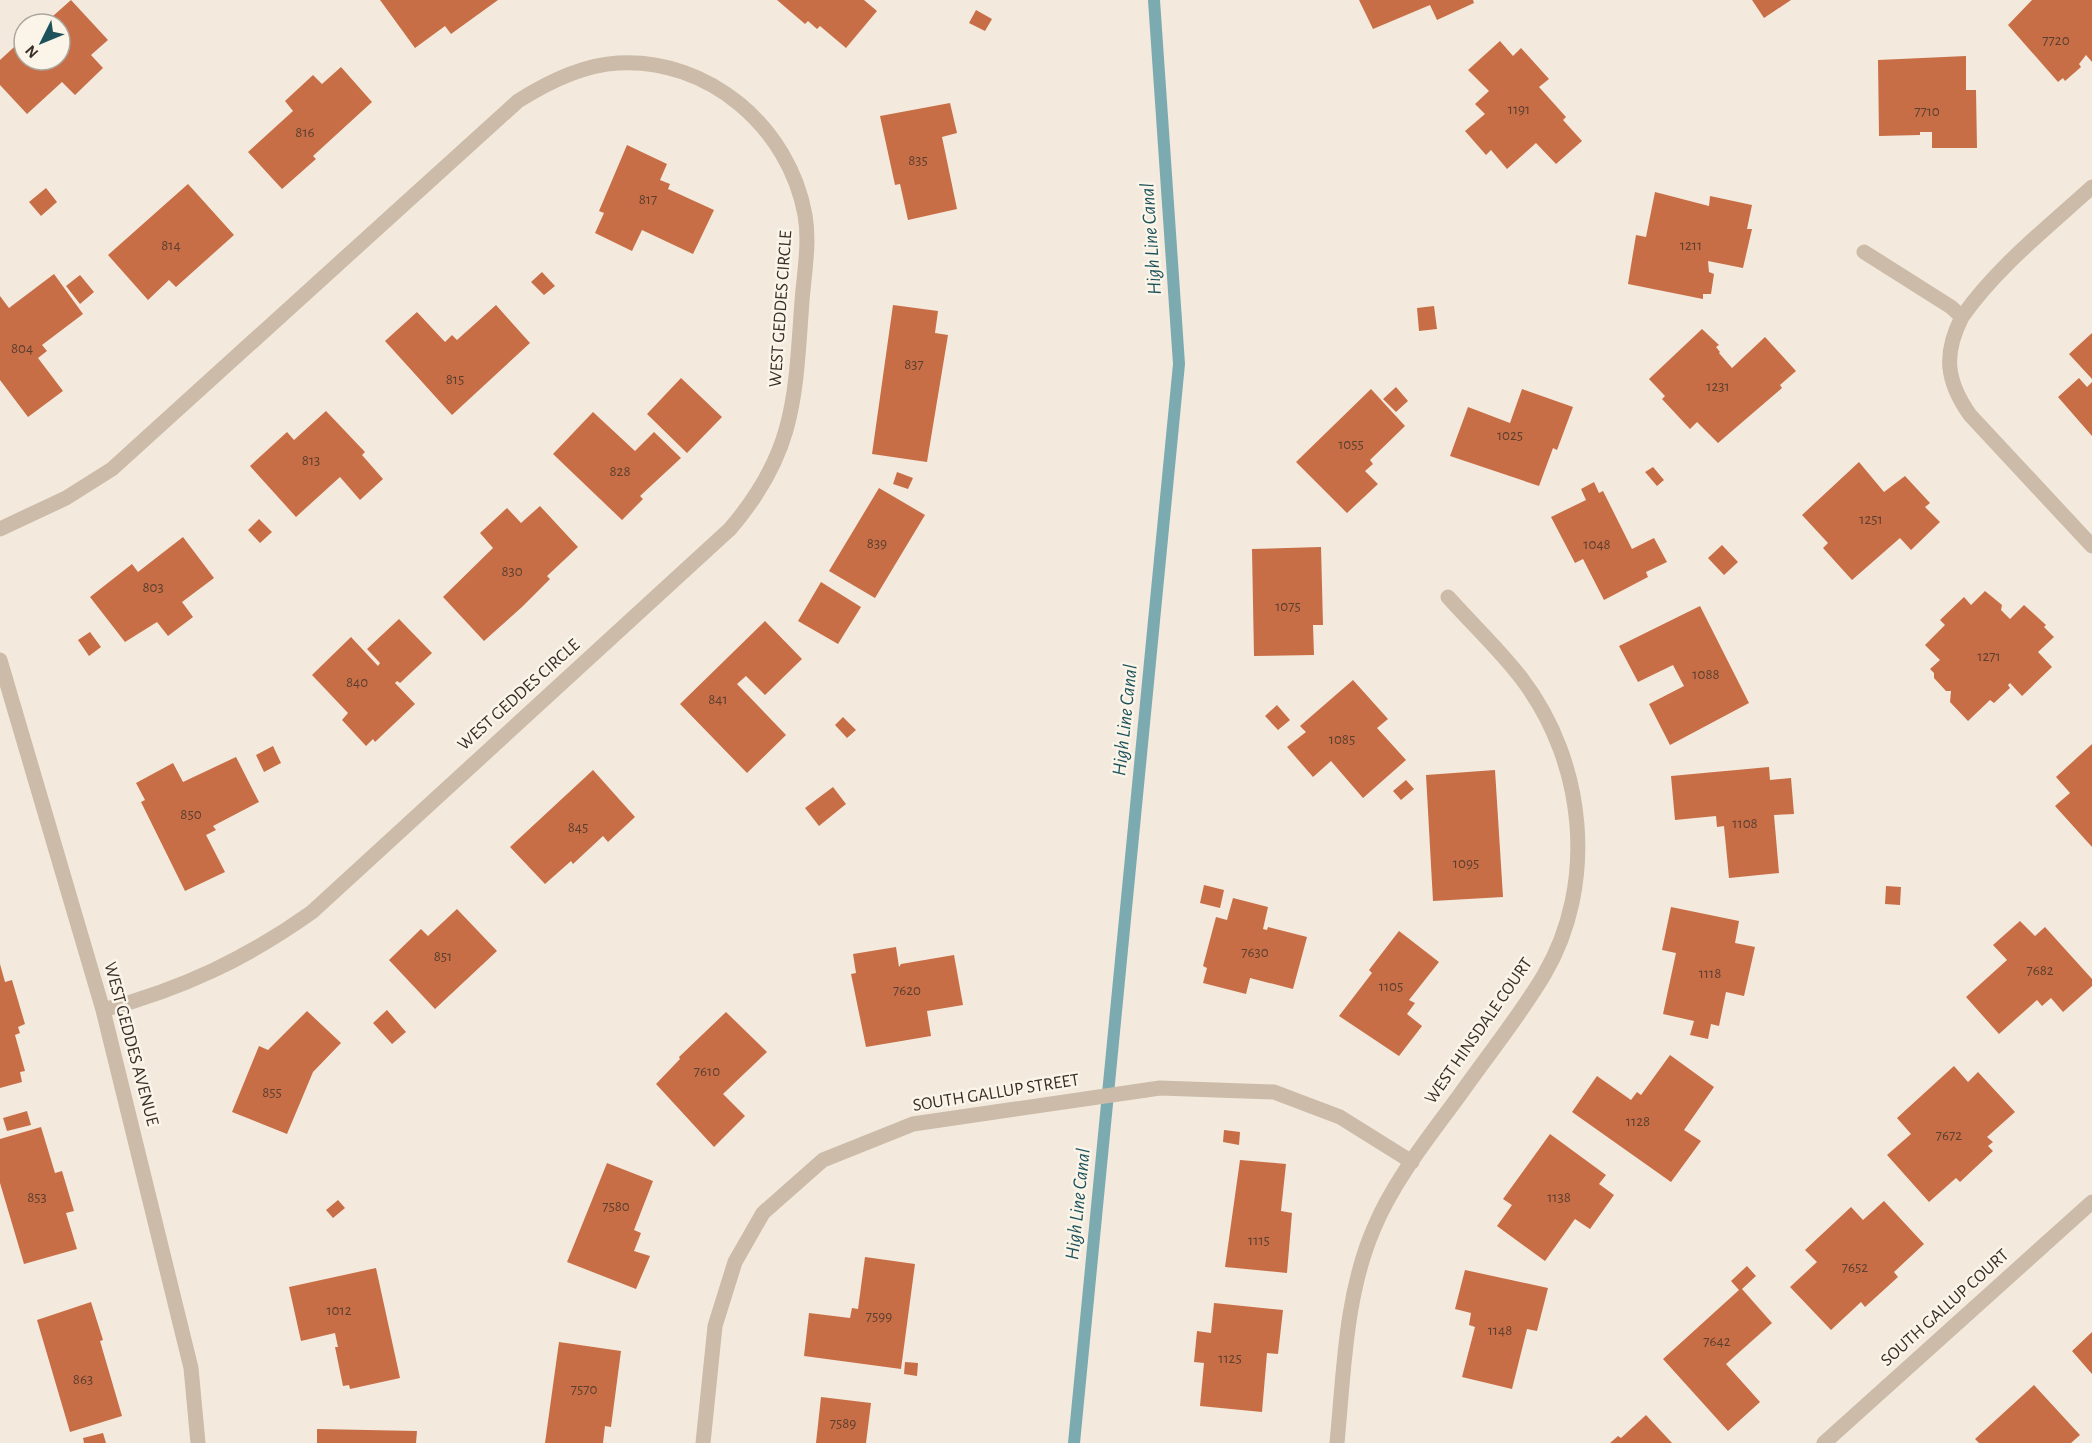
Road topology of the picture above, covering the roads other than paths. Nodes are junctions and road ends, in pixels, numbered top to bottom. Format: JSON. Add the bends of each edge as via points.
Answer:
{"nodes":[{"id":1,"x":2092,"y":187,"type":"edge"},
{"id":2,"x":1864,"y":252,"type":"dead end"},
{"id":3,"x":1962,"y":317,"type":"junction"},
{"id":4,"x":0,"y":529,"type":"edge"},
{"id":5,"x":2092,"y":546,"type":"edge"},
{"id":6,"x":1448,"y":597,"type":"dead end"},
{"id":7,"x":0,"y":660,"type":"edge"},
{"id":8,"x":104,"y":1010,"type":"junction"},
{"id":9,"x":1412,"y":1162,"type":"junction"},
{"id":10,"x":2092,"y":1202,"type":"edge"},
{"id":11,"x":198,"y":1443,"type":"edge"},
{"id":12,"x":703,"y":1443,"type":"edge"},
{"id":13,"x":1337,"y":1443,"type":"edge"},
{"id":14,"x":1824,"y":1443,"type":"edge"}],
"edges":[{"from":1,"to":3,"type":"street","via":[[2022,251]]},
{"from":2,"to":3,"type":"street"},
{"from":3,"to":5,"type":"street","via":[[1951,339],[1949,371],[1956,394],[1970,415]]},
{"from":4,"to":8,"type":"street","name":"WEST GEDDES CIRCLE","via":[[66,498],[112,469],[518,101],[544,84],[581,69],[616,63],[646,63],[688,72],[740,102],[772,135],[788,159],[806,215],[796,394],[772,470],[752,503],[730,529],[312,912],[268,943],[205,976]]},
{"from":6,"to":9,"type":"street","name":"WEST HINSDALE COURT","via":[[1522,679],[1551,727],[1563,753],[1577,812],[1578,869],[1566,929],[1544,974]]},
{"from":7,"to":8,"type":"street","name":"WEST GEDDES AVENUE"},
{"from":8,"to":11,"type":"street","name":"WEST GEDDES AVENUE","via":[[191,1368]]},
{"from":9,"to":12,"type":"street","name":"SOUTH GALLUP STREET","via":[[1340,1117],[1274,1092],[1160,1088],[914,1124],[823,1160],[764,1213],[735,1263],[715,1326]]},
{"from":9,"to":13,"type":"street","name":"WEST HINSDALE COURT","via":[[1374,1226],[1360,1266],[1351,1308]]},
{"from":10,"to":14,"type":"street","name":"SOUTH GALLUP COURT"}]}
